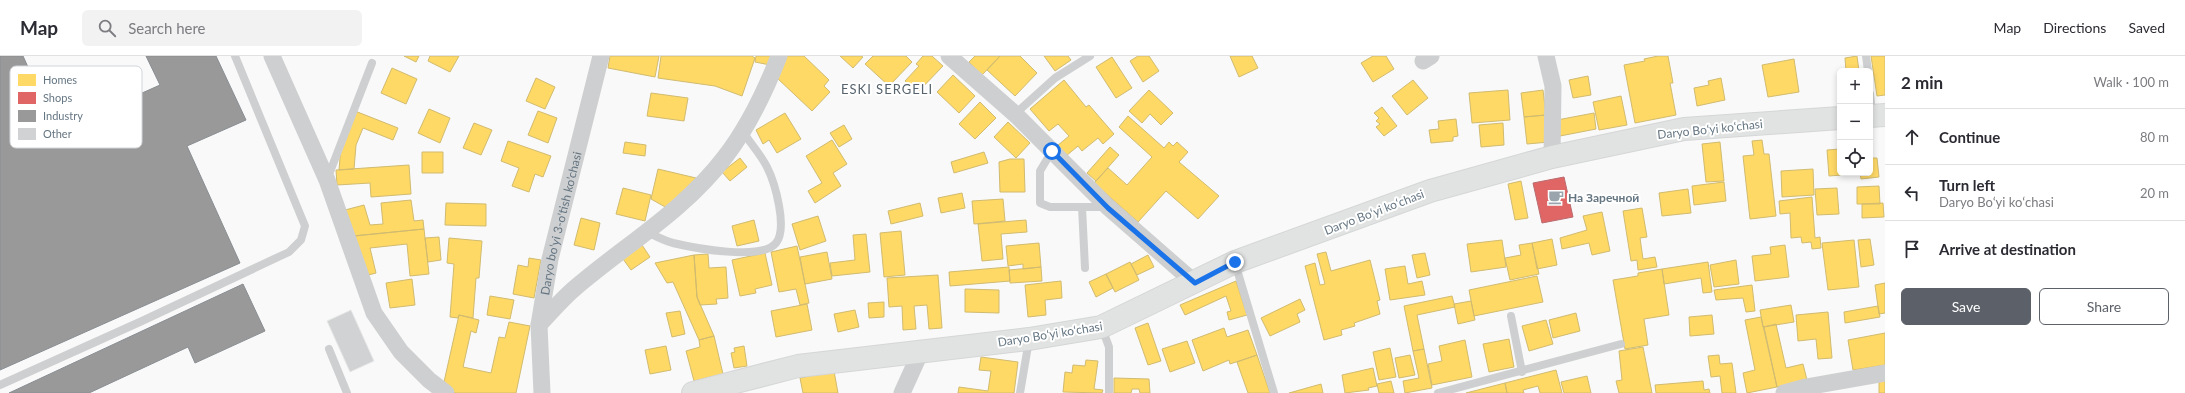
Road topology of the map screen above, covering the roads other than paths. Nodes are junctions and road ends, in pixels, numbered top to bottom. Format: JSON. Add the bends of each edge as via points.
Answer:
{"nodes":[{"id":1,"x":235,"y":56,"type":"edge"},
{"id":2,"x":272,"y":56,"type":"edge"},
{"id":3,"x":601,"y":56,"type":"edge"},
{"id":4,"x":779,"y":56,"type":"edge"},
{"id":5,"x":948,"y":56,"type":"edge"},
{"id":6,"x":1090,"y":56,"type":"edge"},
{"id":7,"x":1546,"y":56,"type":"edge"},
{"id":8,"x":1866,"y":56,"type":"edge"},
{"id":9,"x":372,"y":63,"type":"dead end"},
{"id":10,"x":1868,"y":68,"type":"edge"},
{"id":11,"x":1873,"y":104,"type":"edge"},
{"id":12,"x":1015,"y":114,"type":"junction"},
{"id":13,"x":1876,"y":115,"type":"edge"},
{"id":14,"x":1837,"y":118,"type":"edge"},
{"id":15,"x":743,"y":132,"type":"junction"},
{"id":16,"x":1052,"y":151,"type":"junction"},
{"id":17,"x":1552,"y":157,"type":"junction"},
{"id":18,"x":327,"y":180,"type":"junction"},
{"id":19,"x":1082,"y":207,"type":"junction"},
{"id":20,"x":1108,"y":208,"type":"junction"},
{"id":21,"x":648,"y":233,"type":"junction"},
{"id":22,"x":1235,"y":262,"type":"junction"},
{"id":23,"x":1085,"y":268,"type":"dead end"},
{"id":24,"x":1195,"y":283,"type":"junction"},
{"id":25,"x":1511,"y":316,"type":"dead end"},
{"id":26,"x":539,"y":325,"type":"junction"},
{"id":27,"x":1101,"y":327,"type":"junction"},
{"id":28,"x":1029,"y":340,"type":"junction"},
{"id":29,"x":1621,"y":344,"type":"dead end"},
{"id":30,"x":330,"y":349,"type":"dead end"},
{"id":31,"x":921,"y":351,"type":"junction"},
{"id":32,"x":1522,"y":372,"type":"junction"},
{"id":33,"x":1885,"y":373,"type":"edge"},
{"id":34,"x":0,"y":384,"type":"edge"},
{"id":35,"x":347,"y":393,"type":"edge"},
{"id":36,"x":446,"y":393,"type":"edge"},
{"id":37,"x":542,"y":393,"type":"edge"},
{"id":38,"x":693,"y":393,"type":"edge"},
{"id":39,"x":902,"y":393,"type":"edge"},
{"id":40,"x":1020,"y":393,"type":"edge"},
{"id":41,"x":1109,"y":393,"type":"edge"},
{"id":42,"x":1274,"y":393,"type":"edge"},
{"id":43,"x":1438,"y":393,"type":"edge"},
{"id":44,"x":1784,"y":393,"type":"edge"}],
"edges":[{"from":1,"to":34,"type":"lane","via":[[305,226],[301,240],[289,252]]},
{"from":2,"to":18,"type":"street"},
{"from":3,"to":26,"type":"street","name":"Daryo bo'yi 3-o'tish ko'chasi","via":[[550,259]]},
{"from":4,"to":15,"type":"street","via":[[768,85]]},
{"from":5,"to":12,"type":"street"},
{"from":6,"to":12,"type":"lane","via":[[1055,78]]},
{"from":7,"to":17,"type":"street","via":[[1553,86]]},
{"from":8,"to":10,"type":"lane"},
{"from":9,"to":18,"type":"lane"},
{"from":11,"to":13,"type":"lane"},
{"from":12,"to":16,"type":"street"},
{"from":14,"to":17,"type":"street","name":"Daryo Boʻyi koʻchasi","via":[[1684,129]]},
{"from":15,"to":21,"type":"street","via":[[724,159],[696,189]]},
{"from":15,"to":21,"type":"lane","via":[[767,168],[782,216],[782,232],[776,243],[766,250],[736,253],[672,243]]},
{"from":16,"to":19,"type":"lane","via":[[1040,171],[1040,203],[1050,207]]},
{"from":16,"to":20,"type":"street"},
{"from":17,"to":22,"type":"street","name":"Daryo Boʻyi koʻchasi","via":[[1430,191]]},
{"from":18,"to":36,"type":"street","via":[[374,313],[401,352]]},
{"from":19,"to":20,"type":"lane"},
{"from":19,"to":23,"type":"lane"},
{"from":20,"to":24,"type":"street"},
{"from":21,"to":26,"type":"street","via":[[574,289]]},
{"from":22,"to":24,"type":"street","name":"Daryo Boʻyi koʻchasi"},
{"from":22,"to":42,"type":"lane"},
{"from":24,"to":27,"type":"street","name":"Daryo Boʻyi koʻchasi"},
{"from":25,"to":32,"type":"lane"},
{"from":26,"to":37,"type":"street","name":"Daryo bo'yi 3-o'tish ko'chasi"},
{"from":27,"to":28,"type":"street","name":"Daryo Boʻyi koʻchasi"},
{"from":27,"to":41,"type":"lane","via":[[1109,347]]},
{"from":28,"to":31,"type":"street","name":"Daryo Boʻyi koʻchasi"},
{"from":28,"to":40,"type":"lane"},
{"from":29,"to":32,"type":"lane"},
{"from":30,"to":35,"type":"lane"},
{"from":31,"to":38,"type":"street","name":"Daryo Boʻyi koʻchasi","via":[[798,366]]},
{"from":31,"to":39,"type":"street"},
{"from":32,"to":43,"type":"lane"},
{"from":33,"to":44,"type":"street"}]}
